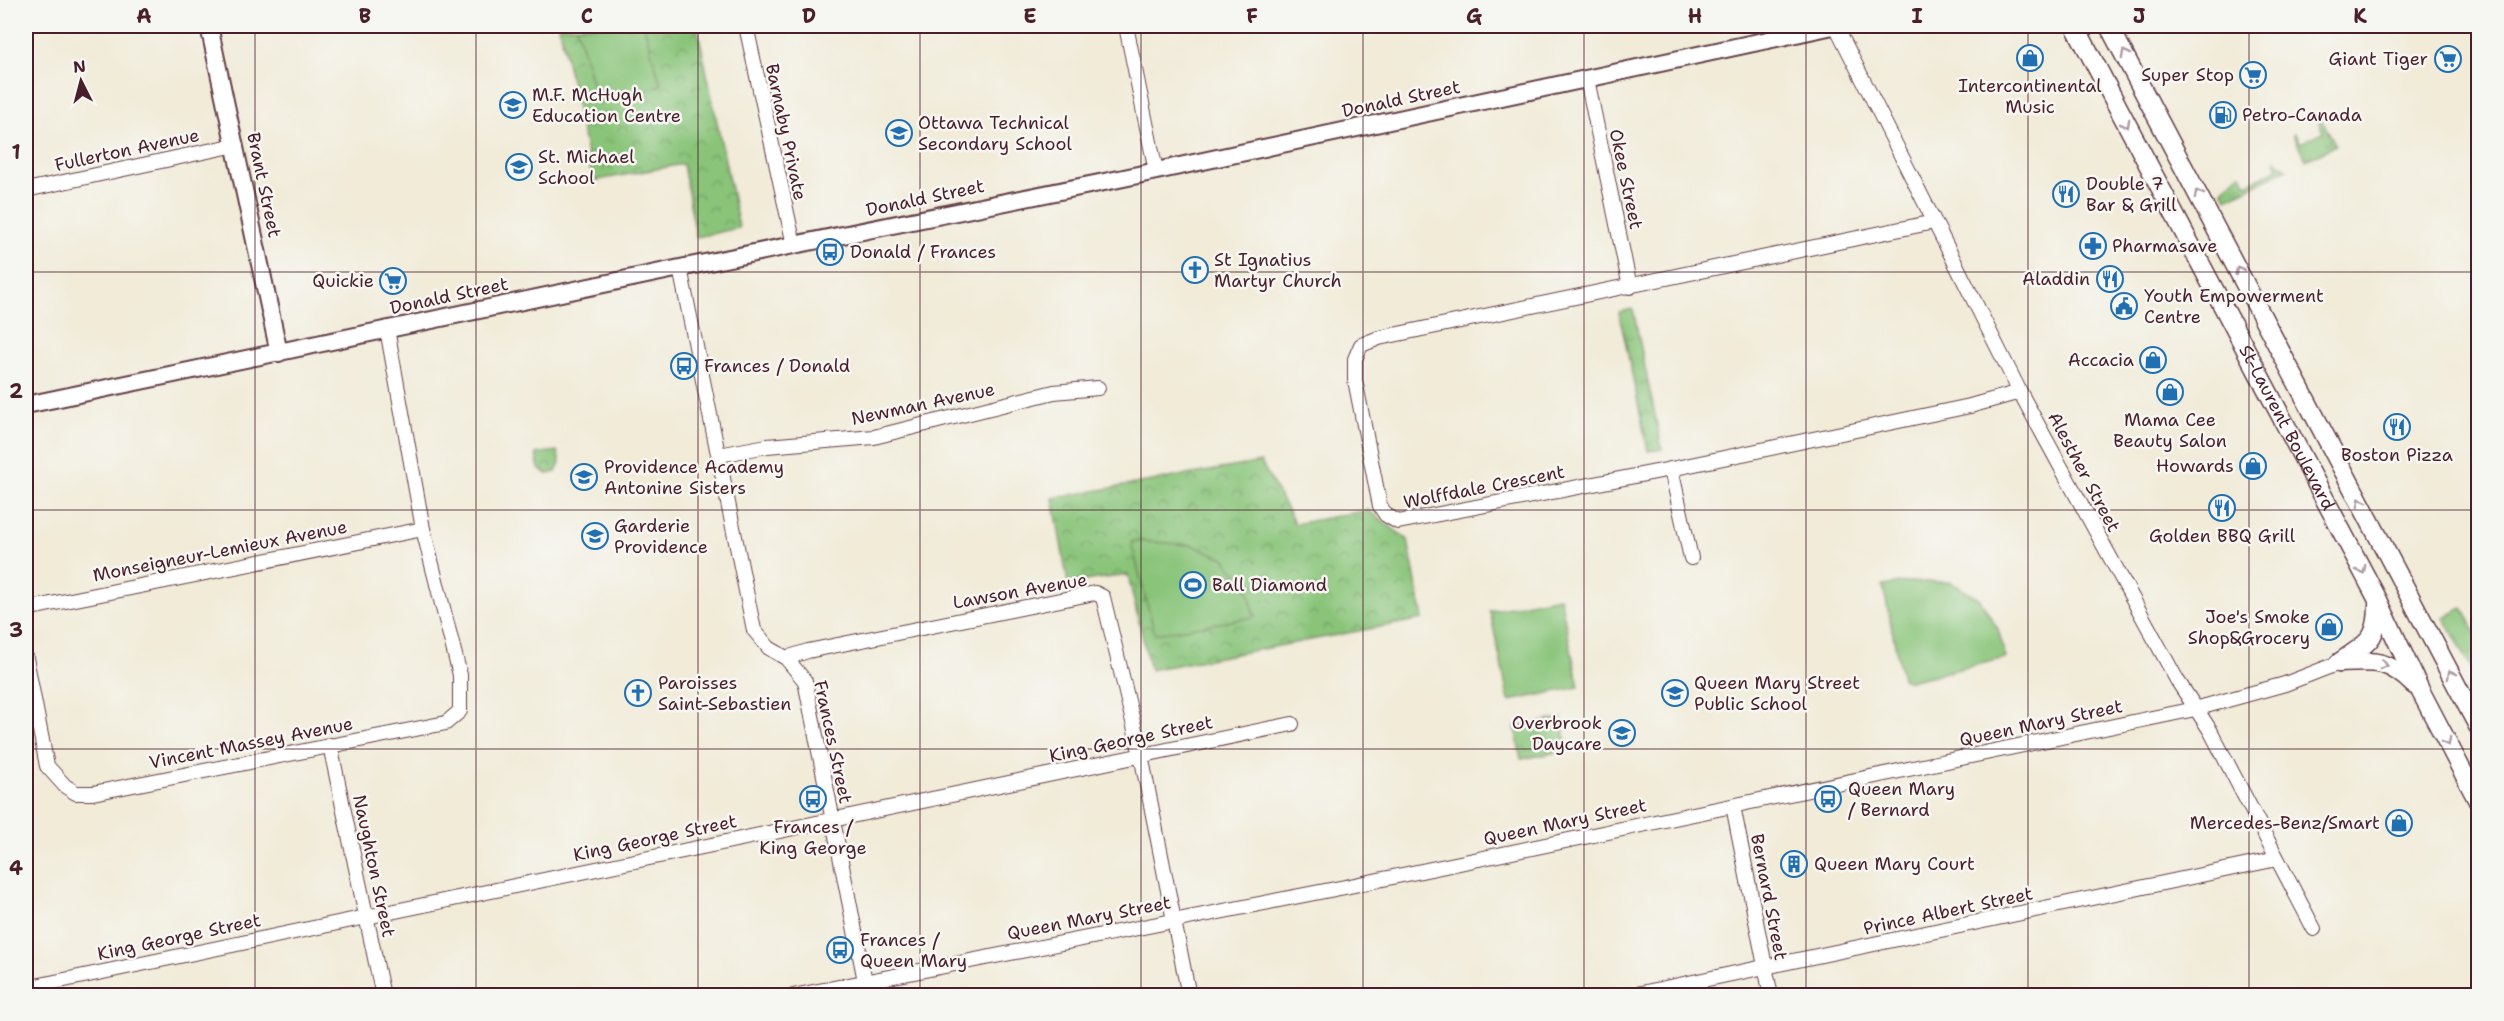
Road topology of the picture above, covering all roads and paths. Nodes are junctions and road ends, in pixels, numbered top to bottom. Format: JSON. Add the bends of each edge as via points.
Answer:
{"nodes":[{"id":1,"x":209,"y":26,"type":"edge"},
{"id":2,"x":746,"y":26,"type":"edge"},
{"id":3,"x":1126,"y":26,"type":"edge"},
{"id":4,"x":1834,"y":26,"type":"edge"},
{"id":5,"x":2075,"y":26,"type":"edge"},
{"id":6,"x":2109,"y":26,"type":"edge"},
{"id":7,"x":1587,"y":79,"type":"junction"},
{"id":8,"x":236,"y":145,"type":"junction"},
{"id":9,"x":1156,"y":171,"type":"junction"},
{"id":10,"x":26,"y":190,"type":"edge"},
{"id":11,"x":1934,"y":222,"type":"junction"},
{"id":12,"x":794,"y":245,"type":"junction"},
{"id":13,"x":680,"y":268,"type":"junction"},
{"id":14,"x":1630,"y":287,"type":"junction"},
{"id":15,"x":387,"y":329,"type":"junction"},
{"id":16,"x":279,"y":353,"type":"junction"},
{"id":17,"x":1098,"y":388,"type":"dead end"},
{"id":18,"x":2020,"y":392,"type":"junction"},
{"id":19,"x":26,"y":405,"type":"edge"},
{"id":20,"x":719,"y":455,"type":"junction"},
{"id":21,"x":1671,"y":469,"type":"junction"},
{"id":22,"x":423,"y":529,"type":"junction"},
{"id":23,"x":1691,"y":558,"type":"dead end"},
{"id":24,"x":2379,"y":600,"type":"junction"},
{"id":25,"x":26,"y":609,"type":"edge"},
{"id":26,"x":26,"y":658,"type":"edge"},
{"id":27,"x":786,"y":658,"type":"junction"},
{"id":28,"x":2339,"y":663,"type":"junction"},
{"id":29,"x":2420,"y":690,"type":"junction"},
{"id":30,"x":2194,"y":709,"type":"junction"},
{"id":31,"x":1292,"y":724,"type":"dead end"},
{"id":32,"x":2478,"y":726,"type":"edge"},
{"id":33,"x":330,"y":745,"type":"junction"},
{"id":34,"x":1141,"y":755,"type":"junction"},
{"id":35,"x":2478,"y":801,"type":"edge"},
{"id":36,"x":1733,"y":806,"type":"junction"},
{"id":37,"x":831,"y":820,"type":"junction"},
{"id":38,"x":2277,"y":859,"type":"junction"},
{"id":39,"x":367,"y":916,"type":"junction"},
{"id":40,"x":1173,"y":920,"type":"junction"},
{"id":41,"x":2314,"y":929,"type":"dead end"},
{"id":42,"x":1765,"y":968,"type":"junction"},
{"id":43,"x":865,"y":981,"type":"junction"},
{"id":44,"x":26,"y":988,"type":"edge"},
{"id":45,"x":383,"y":996,"type":"edge"},
{"id":46,"x":793,"y":996,"type":"edge"},
{"id":47,"x":868,"y":996,"type":"edge"},
{"id":48,"x":1189,"y":996,"type":"edge"},
{"id":49,"x":1627,"y":996,"type":"edge"},
{"id":50,"x":1771,"y":996,"type":"edge"}],
"edges":[{"from":1,"to":8,"type":"street","name":"Brant Street"},
{"from":2,"to":12,"type":"street","name":"Barnaby Private"},
{"from":3,"to":9,"type":"street"},
{"from":4,"to":7,"type":"street","name":"Donald Street"},
{"from":4,"to":11,"type":"street","name":"Alesther Street"},
{"from":5,"to":24,"type":"main road","name":"St-Laurent Boulevard","one_way":true},
{"from":32,"to":6,"type":"main road","name":"St-Laurent Boulevard","one_way":true},
{"from":7,"to":9,"type":"street","name":"Donald Street"},
{"from":7,"to":14,"type":"street","name":"Okee Street"},
{"from":8,"to":10,"type":"street","name":"Fullerton Avenue"},
{"from":8,"to":16,"type":"street","name":"Brant Street"},
{"from":9,"to":12,"type":"street","name":"Donald Street"},
{"from":11,"to":14,"type":"street","name":"Wolffdale Crescent"},
{"from":11,"to":18,"type":"street","name":"Alesther Street"},
{"from":12,"to":13,"type":"street","name":"Donald Street"},
{"from":13,"to":15,"type":"street","name":"Donald Street"},
{"from":13,"to":20,"type":"street","name":"Frances Street"},
{"from":14,"to":21,"type":"street","name":"Wolffdale Crescent","via":[[1379,338],[1361,345],[1355,359],[1355,380],[1380,507],[1398,522]]},
{"from":15,"to":16,"type":"street","name":"Donald Street"},
{"from":15,"to":22,"type":"street"},
{"from":16,"to":19,"type":"street","name":"Donald Street"},
{"from":17,"to":20,"type":"street","name":"Newman Avenue","via":[[1054,392],[874,436],[767,446]]},
{"from":18,"to":21,"type":"street","name":"Wolffdale Crescent"},
{"from":18,"to":30,"type":"street","name":"Alesther Street"},
{"from":20,"to":27,"type":"street","name":"Frances Street","via":[[754,630],[769,648]]},
{"from":21,"to":23,"type":"street"},
{"from":22,"to":25,"type":"street","name":"Monseigneur-Lemieux Avenue"},
{"from":22,"to":33,"type":"street","name":"Vincent Massey Avenue","via":[[460,675],[460,711],[446,723]]},
{"from":24,"to":28,"type":"main road","via":[[2374,637]]},
{"from":24,"to":29,"type":"main road","name":"St-Laurent Boulevard"},
{"from":26,"to":33,"type":"street","name":"Vincent Massey Avenue","via":[[47,766],[76,793],[93,793]]},
{"from":27,"to":34,"type":"street","name":"Lawson Avenue","via":[[1095,593],[1103,597]]},
{"from":27,"to":37,"type":"street","name":"Frances Street","via":[[805,681]]},
{"from":28,"to":29,"type":"main road","one_way":true,"via":[[2367,662],[2393,667]]},
{"from":28,"to":30,"type":"street","name":"Queen Mary Street","via":[[2285,684]]},
{"from":29,"to":35,"type":"main road","name":"St-Laurent Boulevard","one_way":true},
{"from":30,"to":36,"type":"street","name":"Queen Mary Street"},
{"from":30,"to":38,"type":"street","name":"Alesther Street","via":[[2210,730]]},
{"from":31,"to":34,"type":"street","name":"King George Street"},
{"from":33,"to":39,"type":"street","name":"Naughton Street"},
{"from":34,"to":37,"type":"street","name":"King George Street"},
{"from":34,"to":40,"type":"street","name":"Lawson Avenue"},
{"from":36,"to":40,"type":"street","name":"Queen Mary Street"},
{"from":36,"to":42,"type":"street","name":"Bernard Street"},
{"from":37,"to":39,"type":"street","name":"King George Street"},
{"from":37,"to":43,"type":"street","name":"Frances Street"},
{"from":38,"to":41,"type":"street","name":"Alesther Street"},
{"from":38,"to":42,"type":"street","name":"Prince Albert Street"},
{"from":39,"to":44,"type":"street","name":"King George Street"},
{"from":39,"to":45,"type":"street","name":"Naughton Street"},
{"from":40,"to":43,"type":"street","name":"Queen Mary Street"},
{"from":40,"to":48,"type":"street","name":"Lawson Avenue"},
{"from":42,"to":49,"type":"street","name":"Prince Albert Street"},
{"from":42,"to":50,"type":"street","name":"Bernard Street"},
{"from":43,"to":46,"type":"street","name":"Queen Mary Street"},
{"from":43,"to":47,"type":"street","name":"Frances Street"}]}
